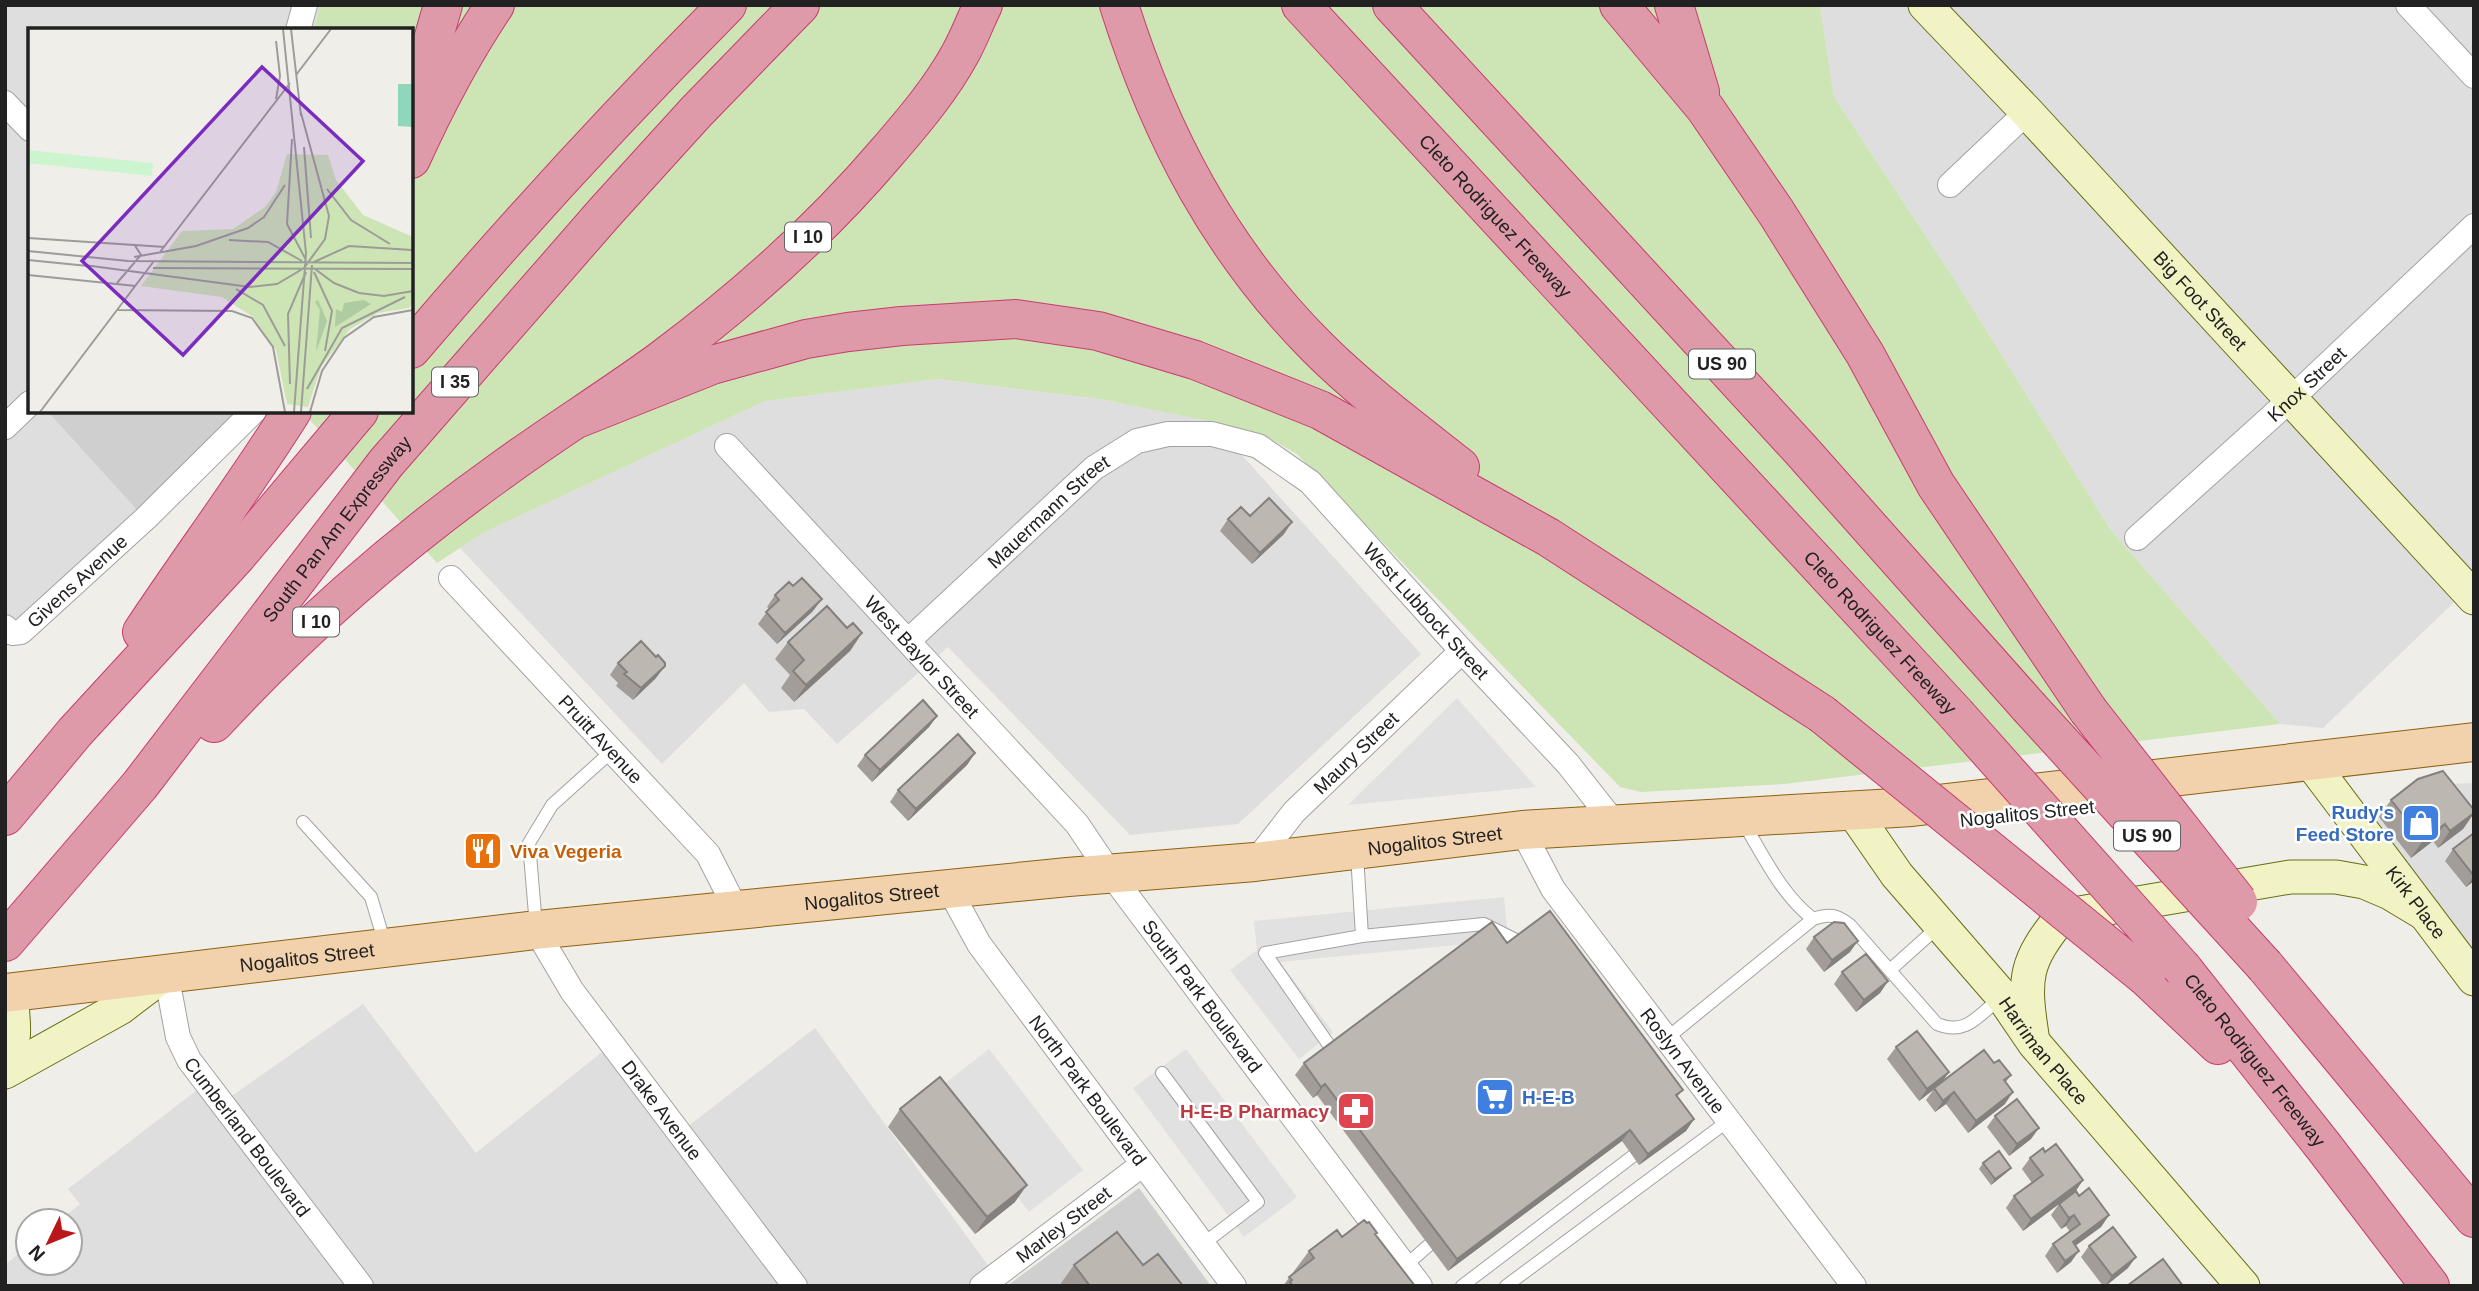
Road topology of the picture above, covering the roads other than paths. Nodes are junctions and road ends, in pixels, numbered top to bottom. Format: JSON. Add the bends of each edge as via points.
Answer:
{"nodes":[{"id":1,"x":305,"y":5,"type":"edge"},
{"id":2,"x":443,"y":5,"type":"edge"},
{"id":3,"x":495,"y":5,"type":"edge"},
{"id":4,"x":727,"y":5,"type":"edge"},
{"id":5,"x":800,"y":5,"type":"edge"},
{"id":6,"x":983,"y":5,"type":"edge"},
{"id":7,"x":1119,"y":5,"type":"edge"},
{"id":8,"x":1301,"y":5,"type":"edge"},
{"id":9,"x":1619,"y":5,"type":"edge"},
{"id":10,"x":1674,"y":5,"type":"edge"},
{"id":11,"x":1925,"y":5,"type":"edge"},
{"id":12,"x":2408,"y":5,"type":"edge"},
{"id":13,"x":1402,"y":15,"type":"edge"},
{"id":14,"x":299,"y":28,"type":"edge"},
{"id":15,"x":2474,"y":76,"type":"edge"},
{"id":16,"x":413,"y":95,"type":"edge"},
{"id":17,"x":5,"y":103,"type":"edge"},
{"id":18,"x":1705,"y":107,"type":"junction"},
{"id":19,"x":2026,"y":112,"type":"junction"},
{"id":20,"x":28,"y":127,"type":"edge"},
{"id":21,"x":413,"y":155,"type":"edge"},
{"id":22,"x":1950,"y":185,"type":"dead end"},
{"id":23,"x":2474,"y":226,"type":"edge"},
{"id":24,"x":413,"y":347,"type":"edge"},
{"id":25,"x":2290,"y":400,"type":"junction"},
{"id":26,"x":28,"y":405,"type":"edge"},
{"id":27,"x":252,"y":413,"type":"edge"},
{"id":28,"x":291,"y":413,"type":"edge"},
{"id":29,"x":357,"y":413,"type":"edge"},
{"id":30,"x":579,"y":418,"type":"junction"},
{"id":31,"x":5,"y":427,"type":"edge"},
{"id":32,"x":1212,"y":434,"type":"joint"},
{"id":33,"x":727,"y":446,"type":"dead end"},
{"id":34,"x":1548,"y":537,"type":"junction"},
{"id":35,"x":2137,"y":538,"type":"dead end"},
{"id":36,"x":451,"y":578,"type":"dead end"},
{"id":37,"x":2474,"y":598,"type":"edge"},
{"id":38,"x":5,"y":627,"type":"edge"},
{"id":39,"x":908,"y":641,"type":"junction"},
{"id":40,"x":1462,"y":652,"type":"junction"},
{"id":41,"x":75,"y":732,"type":"junction"},
{"id":42,"x":2474,"y":742,"type":"edge"},
{"id":43,"x":612,"y":751,"type":"junction"},
{"id":44,"x":2309,"y":760,"type":"junction"},
{"id":45,"x":140,"y":785,"type":"junction"},
{"id":46,"x":5,"y":816,"type":"edge"},
{"id":47,"x":1740,"y":816,"type":"junction"},
{"id":48,"x":1859,"y":821,"type":"junction"},
{"id":49,"x":303,"y":822,"type":"dead end"},
{"id":50,"x":1616,"y":825,"type":"junction"},
{"id":51,"x":1522,"y":830,"type":"junction"},
{"id":52,"x":1356,"y":850,"type":"junction"},
{"id":53,"x":1255,"y":862,"type":"junction"},
{"id":54,"x":1110,"y":873,"type":"junction"},
{"id":55,"x":949,"y":889,"type":"junction"},
{"id":56,"x":737,"y":911,"type":"junction"},
{"id":57,"x":2425,"y":914,"type":"junction"},
{"id":58,"x":1813,"y":919,"type":"junction"},
{"id":59,"x":1940,"y":925,"type":"junction"},
{"id":60,"x":537,"y":930,"type":"junction"},
{"id":61,"x":1362,"y":936,"type":"junction"},
{"id":62,"x":1518,"y":941,"type":"edge"},
{"id":63,"x":5,"y":942,"type":"edge"},
{"id":64,"x":386,"y":947,"type":"junction"},
{"id":65,"x":2277,"y":966,"type":"junction"},
{"id":66,"x":1890,"y":970,"type":"junction"},
{"id":67,"x":166,"y":973,"type":"junction"},
{"id":68,"x":2474,"y":979,"type":"edge"},
{"id":69,"x":8,"y":993,"type":"edge"},
{"id":70,"x":2002,"y":996,"type":"junction"},
{"id":71,"x":2034,"y":1043,"type":"junction"},
{"id":72,"x":1331,"y":1048,"type":"edge"},
{"id":73,"x":1670,"y":1050,"type":"junction"},
{"id":74,"x":5,"y":1060,"type":"edge"},
{"id":75,"x":5,"y":1072,"type":"edge"},
{"id":76,"x":1161,"y":1073,"type":"dead end"},
{"id":77,"x":1728,"y":1121,"type":"junction"},
{"id":78,"x":2324,"y":1147,"type":"junction"},
{"id":79,"x":1633,"y":1156,"type":"dead end"},
{"id":80,"x":1143,"y":1164,"type":"junction"},
{"id":81,"x":2474,"y":1217,"type":"edge"},
{"id":82,"x":1203,"y":1244,"type":"junction"},
{"id":83,"x":1429,"y":1245,"type":"dead end"},
{"id":84,"x":1405,"y":1266,"type":"junction"},
{"id":85,"x":361,"y":1286,"type":"edge"},
{"id":86,"x":795,"y":1286,"type":"edge"},
{"id":87,"x":982,"y":1286,"type":"edge"},
{"id":88,"x":1234,"y":1286,"type":"edge"},
{"id":89,"x":1420,"y":1286,"type":"edge"},
{"id":90,"x":1462,"y":1286,"type":"edge"},
{"id":91,"x":1507,"y":1286,"type":"edge"},
{"id":92,"x":1854,"y":1286,"type":"edge"},
{"id":93,"x":2243,"y":1286,"type":"edge"},
{"id":94,"x":2430,"y":1286,"type":"edge"}],
"edges":[{"from":1,"to":14,"type":"street"},
{"from":2,"to":16,"type":"highway"},
{"from":3,"to":21,"type":"highway"},
{"from":4,"to":24,"type":"highway","number":"I 35","via":[[488,259]]},
{"from":5,"to":45,"type":"highway","name":"South Pan Am Expressway","number":"I 35","via":[[606,211],[386,463]]},
{"from":6,"to":30,"type":"highway","number":"I 10","via":[[960,55],[914,121],[838,208],[738,300]]},
{"from":7,"to":34,"type":"highway","via":[[1166,132],[1243,263],[1317,348]]},
{"from":8,"to":78,"type":"highway","name":"Cleto Rodriguez Freeway","number":"US 90","bridge":true,"via":[[1956,714],[2183,970]]},
{"from":9,"to":18,"type":"highway"},
{"from":10,"to":18,"type":"highway"},
{"from":11,"to":19,"type":"main road","name":"Big Foot Street"},
{"from":12,"to":15,"type":"street"},
{"from":13,"to":65,"type":"highway","number":"US 90","bridge":true,"via":[[1801,450],[2028,706]]},
{"from":17,"to":20,"type":"street"},
{"from":18,"to":65,"type":"highway","bridge":true,"via":[[1865,354],[1936,485],[2088,710]]},
{"from":19,"to":22,"type":"street"},
{"from":19,"to":25,"type":"main road","name":"Big Foot Street"},
{"from":23,"to":25,"type":"street","name":"Knox Street"},
{"from":25,"to":35,"type":"street","name":"Knox Street"},
{"from":25,"to":37,"type":"main road","name":"Big Foot Street"},
{"from":26,"to":31,"type":"street"},
{"from":27,"to":38,"type":"street","name":"Givens Avenue","via":[[21,632],[12,633]]},
{"from":28,"to":41,"type":"highway"},
{"from":29,"to":41,"type":"highway","via":[[235,558]]},
{"from":30,"to":34,"type":"highway","via":[[712,365],[806,339],[902,326],[1016,319],[1110,335],[1195,360],[1320,410]]},
{"from":30,"to":45,"type":"highway","number":"I 10","via":[[390,556],[239,695],[189,750]]},
{"from":32,"to":39,"type":"street","name":"Mauermann Street","via":[[1168,434],[1137,441],[1094,468]]},
{"from":32,"to":40,"type":"street","name":"West Lubbock Street","via":[[1258,446],[1310,482]]},
{"from":33,"to":39,"type":"street","name":"West Baylor Street"},
{"from":34,"to":78,"type":"highway","bridge":true,"via":[[1822,714],[2146,977]]},
{"from":36,"to":43,"type":"street","name":"Pruitt Avenue"},
{"from":39,"to":54,"type":"street","name":"West Baylor Street","via":[[1077,824]]},
{"from":40,"to":50,"type":"street","name":"West Lubbock Street","via":[[1568,764]]},
{"from":40,"to":53,"type":"street","name":"Maury Street","via":[[1294,812]]},
{"from":41,"to":46,"type":"highway"},
{"from":42,"to":44,"type":"main road","name":"Nogalitos Street"},
{"from":43,"to":56,"type":"street","name":"Pruitt Avenue","via":[[708,854]]},
{"from":43,"to":60,"type":"lane","via":[[552,805],[529,843]]},
{"from":44,"to":48,"type":"main road","name":"Nogalitos Street","via":[[2276,780],[2212,799]]},
{"from":44,"to":57,"type":"main road","name":"Kirk Place"},
{"from":45,"to":63,"type":"highway","name":"South Pan Am Expressway","number":"I 10"},
{"from":47,"to":48,"type":"main road","name":"Nogalitos Street","via":[[1787,831],[1839,835]]},
{"from":47,"to":50,"type":"main road","name":"Nogalitos Street"},
{"from":47,"to":58,"type":"lane","via":[[1784,890]]},
{"from":48,"to":59,"type":"main road","name":"Harriman Place"},
{"from":49,"to":64,"type":"lane","via":[[371,897]]},
{"from":50,"to":51,"type":"main road","name":"Nogalitos Street"},
{"from":51,"to":52,"type":"main road","name":"Nogalitos Street"},
{"from":51,"to":73,"type":"street","name":"Roslyn Avenue","via":[[1553,889]]},
{"from":52,"to":53,"type":"main road","name":"Nogalitos Street"},
{"from":52,"to":61,"type":"lane"},
{"from":53,"to":54,"type":"main road","name":"Nogalitos Street"},
{"from":54,"to":55,"type":"main road","name":"Nogalitos Street"},
{"from":54,"to":84,"type":"street","name":"South Park Boulevard"},
{"from":55,"to":56,"type":"main road","name":"Nogalitos Street"},
{"from":55,"to":80,"type":"street","name":"North Park Boulevard","via":[[979,944]]},
{"from":56,"to":60,"type":"main road","name":"Nogalitos Street"},
{"from":57,"to":68,"type":"main road","name":"Kirk Place"},
{"from":57,"to":71,"type":"main road","via":[[2364,883],[2290,877],[2062,916],[2033,955],[2026,994]]},
{"from":58,"to":66,"type":"lane","via":[[1824,915],[1844,920]]},
{"from":58,"to":73,"type":"lane"},
{"from":59,"to":66,"type":"lane"},
{"from":59,"to":70,"type":"main road","name":"Harriman Place"},
{"from":60,"to":64,"type":"main road","name":"Nogalitos Street"},
{"from":60,"to":86,"type":"street","name":"Drake Avenue","via":[[572,991]]},
{"from":61,"to":62,"type":"lane","via":[[1484,925]]},
{"from":61,"to":72,"type":"lane","via":[[1265,953]]},
{"from":64,"to":67,"type":"main road","name":"Nogalitos Street"},
{"from":65,"to":81,"type":"highway"},
{"from":66,"to":70,"type":"lane","via":[[1928,1016],[1950,1029],[1963,1028]]},
{"from":67,"to":69,"type":"main road","name":"Nogalitos Street"},
{"from":67,"to":75,"type":"main road","via":[[120,1008]]},
{"from":67,"to":85,"type":"street","name":"Cumberland Boulevard","via":[[178,1037],[189,1060]]},
{"from":69,"to":74,"type":"main road","via":[[14,1030]]},
{"from":70,"to":71,"type":"main road","name":"Harriman Place"},
{"from":71,"to":93,"type":"main road","name":"Harriman Place"},
{"from":73,"to":77,"type":"street","name":"Roslyn Avenue"},
{"from":76,"to":82,"type":"lane","via":[[1258,1202]]},
{"from":77,"to":91,"type":"lane"},
{"from":77,"to":92,"type":"street","name":"Roslyn Avenue"},
{"from":78,"to":94,"type":"highway","name":"Cleto Rodriguez Freeway","number":"US 90"},
{"from":79,"to":90,"type":"lane"},
{"from":80,"to":82,"type":"street","name":"North Park Boulevard"},
{"from":80,"to":87,"type":"street","name":"Marley Street"},
{"from":82,"to":88,"type":"street","name":"North Park Boulevard"},
{"from":83,"to":84,"type":"lane"},
{"from":84,"to":89,"type":"street","name":"South Park Boulevard"}]}
